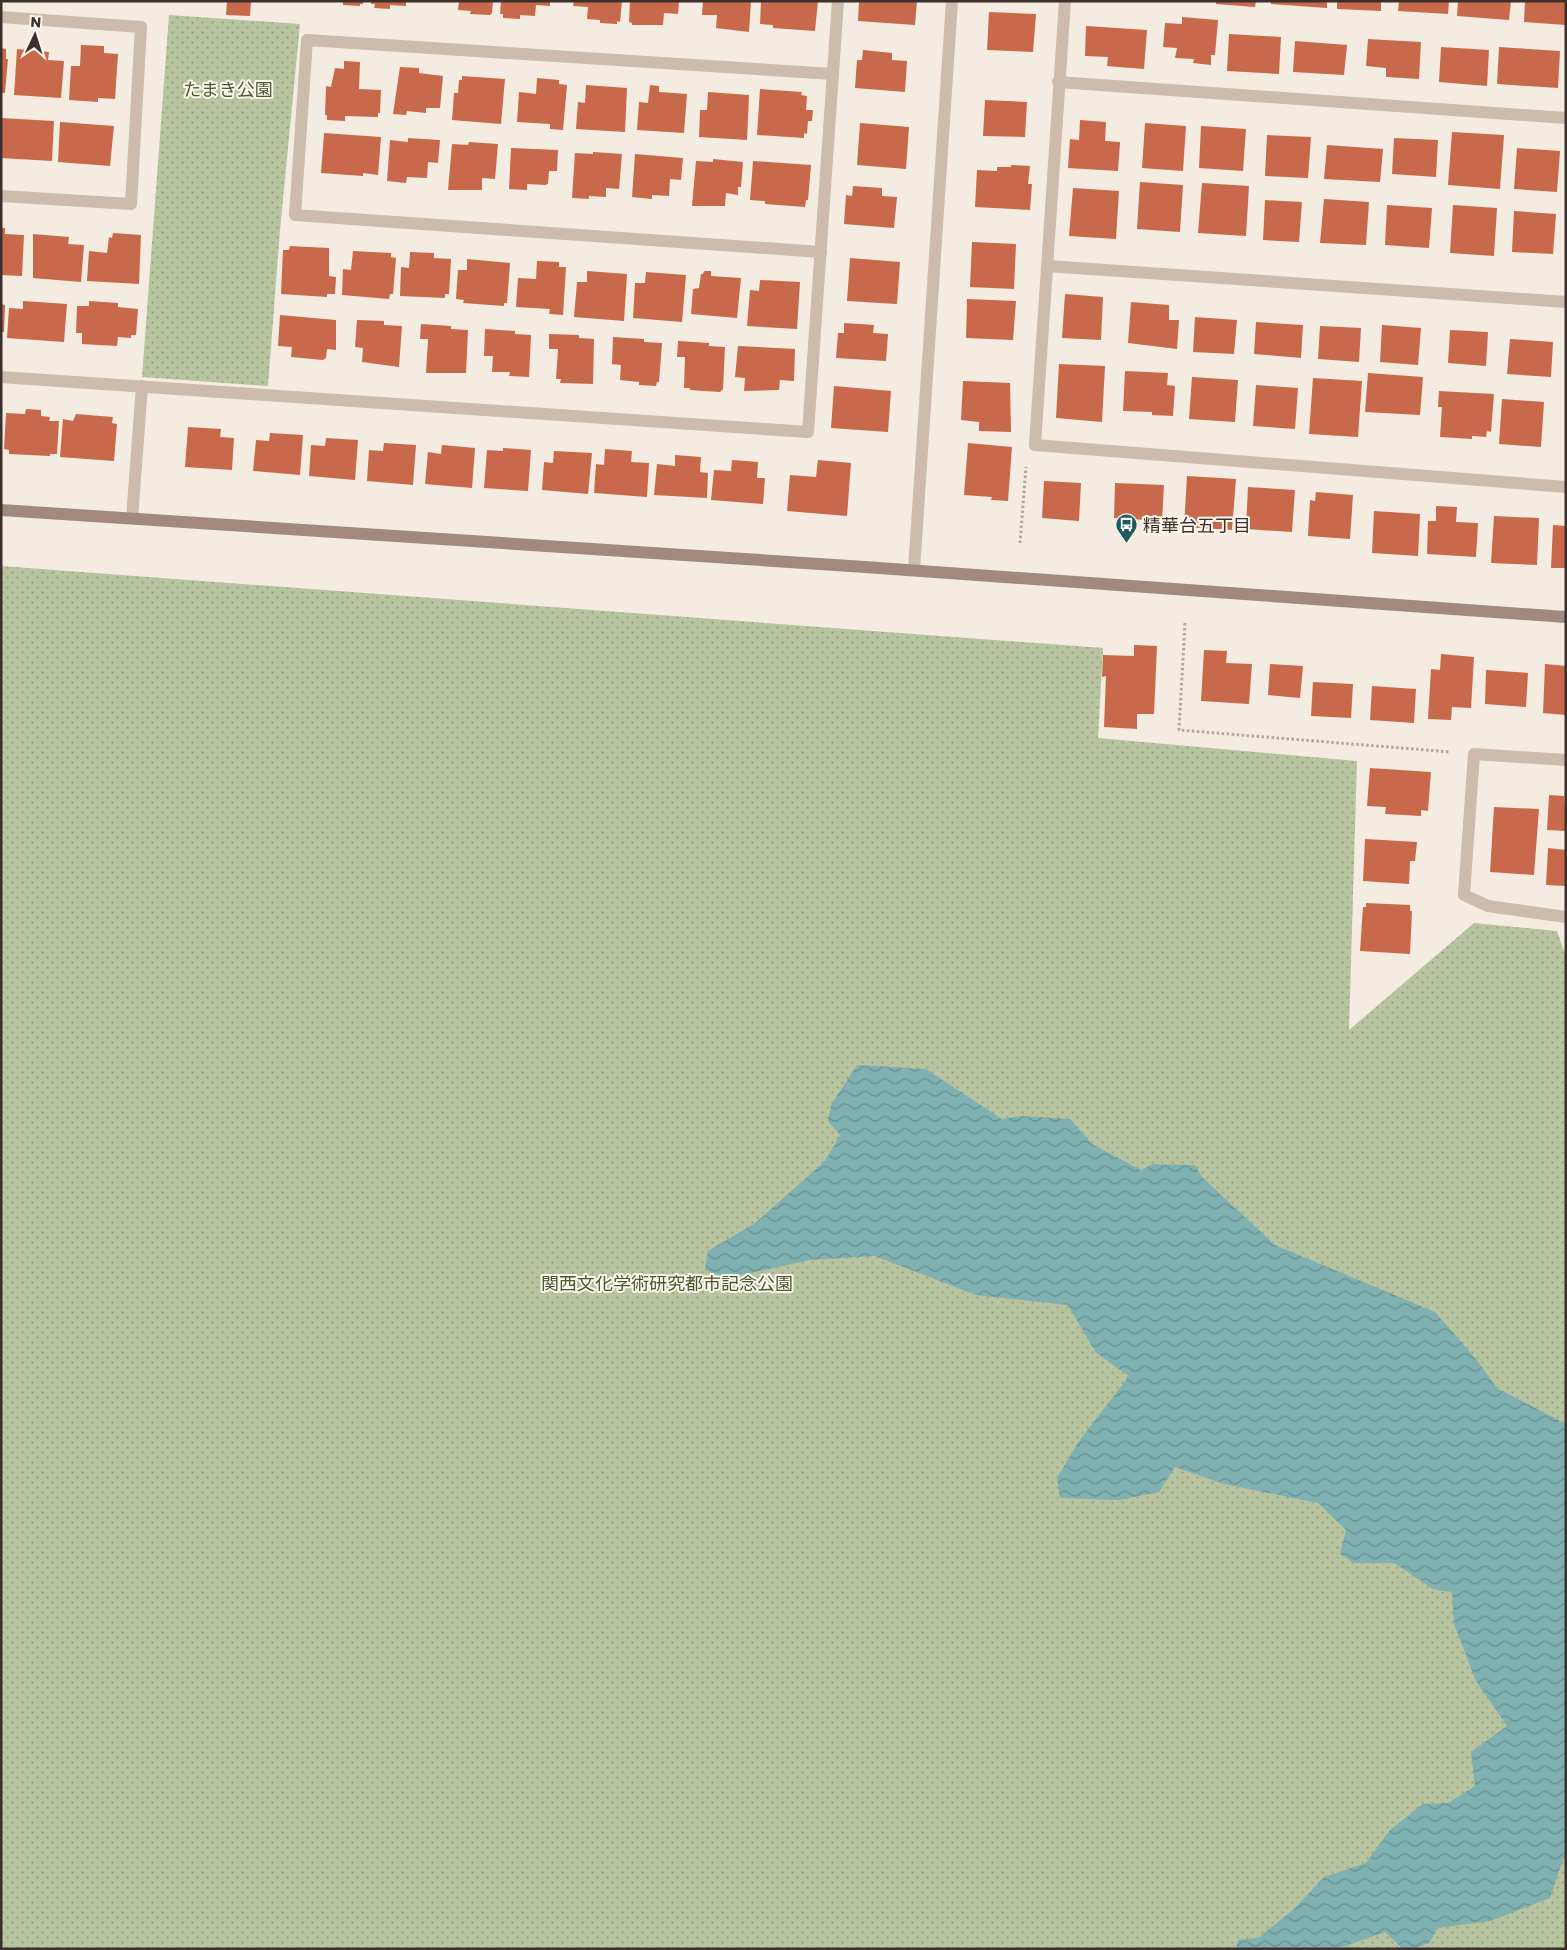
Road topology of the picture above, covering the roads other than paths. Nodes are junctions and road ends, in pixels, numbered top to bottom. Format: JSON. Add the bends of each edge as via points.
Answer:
{"nodes":[{"id":1,"x":838,"y":1,"type":"edge"},
{"id":2,"x":952,"y":1,"type":"edge"},
{"id":3,"x":1065,"y":1,"type":"edge"},
{"id":4,"x":1,"y":17,"type":"edge"},
{"id":5,"x":833,"y":74,"type":"junction"},
{"id":6,"x":1058,"y":82,"type":"junction"},
{"id":7,"x":1566,"y":118,"type":"edge"},
{"id":8,"x":1,"y":196,"type":"edge"},
{"id":9,"x":821,"y":252,"type":"junction"},
{"id":10,"x":1047,"y":266,"type":"junction"},
{"id":11,"x":1566,"y":302,"type":"edge"},
{"id":12,"x":1,"y":376,"type":"edge"},
{"id":13,"x":142,"y":386,"type":"junction"},
{"id":14,"x":1566,"y":486,"type":"edge"},
{"id":15,"x":1,"y":510,"type":"edge"},
{"id":16,"x":132,"y":518,"type":"junction"},
{"id":17,"x":914,"y":570,"type":"junction"},
{"id":18,"x":1566,"y":617,"type":"edge"},
{"id":19,"x":1566,"y":760,"type":"edge"},
{"id":20,"x":1566,"y":917,"type":"edge"}],
"edges":[{"from":1,"to":5,"type":"street"},
{"from":2,"to":17,"type":"street"},
{"from":3,"to":6,"type":"street"},
{"from":4,"to":8,"type":"street","via":[[141,27],[130,204]]},
{"from":5,"to":9,"type":"street"},
{"from":5,"to":9,"type":"street","via":[[307,40],[295,215]]},
{"from":6,"to":7,"type":"street"},
{"from":6,"to":10,"type":"street"},
{"from":9,"to":13,"type":"street","via":[[808,432]]},
{"from":10,"to":11,"type":"street"},
{"from":10,"to":14,"type":"street","via":[[1034,445]]},
{"from":12,"to":13,"type":"street"},
{"from":13,"to":16,"type":"street"},
{"from":15,"to":16,"type":"street"},
{"from":16,"to":17,"type":"street"},
{"from":17,"to":18,"type":"street"},
{"from":19,"to":20,"type":"street","via":[[1474,754],[1464,895],[1488,906]]}]}
